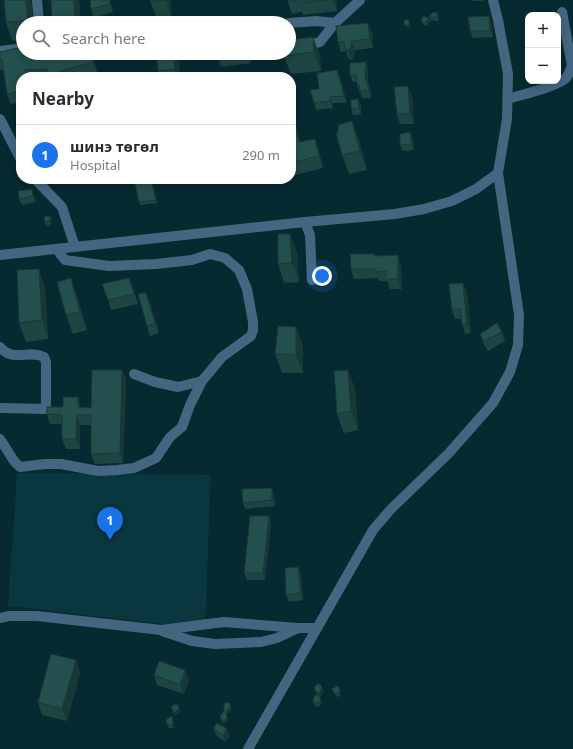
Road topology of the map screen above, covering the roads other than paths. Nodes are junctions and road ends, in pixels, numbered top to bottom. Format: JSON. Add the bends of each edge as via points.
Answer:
{"nodes":[{"id":1,"x":37,"y":0,"type":"edge"},
{"id":2,"x":360,"y":0,"type":"edge"},
{"id":3,"x":493,"y":0,"type":"edge"},
{"id":4,"x":562,"y":12,"type":"dead end"},
{"id":5,"x":38,"y":16,"type":"edge"},
{"id":6,"x":296,"y":22,"type":"edge"},
{"id":7,"x":335,"y":22,"type":"junction"},
{"id":8,"x":16,"y":49,"type":"edge"},
{"id":9,"x":296,"y":49,"type":"edge"},
{"id":10,"x":0,"y":51,"type":"edge"},
{"id":11,"x":508,"y":99,"type":"junction"},
{"id":12,"x":0,"y":119,"type":"edge"},
{"id":13,"x":16,"y":150,"type":"edge"},
{"id":14,"x":498,"y":173,"type":"junction"},
{"id":15,"x":40,"y":184,"type":"edge"},
{"id":16,"x":305,"y":222,"type":"junction"},
{"id":17,"x":75,"y":247,"type":"junction"},
{"id":18,"x":57,"y":249,"type":"junction"},
{"id":19,"x":0,"y":255,"type":"edge"},
{"id":20,"x":312,"y":280,"type":"dead end"},
{"id":21,"x":0,"y":348,"type":"edge"},
{"id":22,"x":134,"y":374,"type":"dead end"},
{"id":23,"x":202,"y":381,"type":"junction"},
{"id":24,"x":0,"y":408,"type":"edge"},
{"id":25,"x":0,"y":439,"type":"edge"},
{"id":26,"x":0,"y":618,"type":"edge"},
{"id":27,"x":298,"y":628,"type":"junction"},
{"id":28,"x":316,"y":628,"type":"junction"},
{"id":29,"x":160,"y":630,"type":"junction"},
{"id":30,"x":248,"y":749,"type":"edge"}],
"edges":[{"from":1,"to":5,"type":"street"},
{"from":2,"to":7,"type":"street"},
{"from":3,"to":11,"type":"street","via":[[508,74]]},
{"from":4,"to":11,"type":"street","via":[[572,66],[569,74],[558,83]]},
{"from":6,"to":7,"type":"street"},
{"from":7,"to":9,"type":"street","via":[[320,42]]},
{"from":8,"to":10,"type":"street"},
{"from":11,"to":14,"type":"street"},
{"from":12,"to":13,"type":"street"},
{"from":14,"to":16,"type":"street","via":[[476,189],[424,209]]},
{"from":14,"to":28,"type":"street","via":[[519,315],[518,345],[510,372],[493,402],[450,453],[391,509],[373,530]]},
{"from":15,"to":17,"type":"street","via":[[62,207]]},
{"from":16,"to":17,"type":"street"},
{"from":16,"to":20,"type":"street","via":[[310,235]]},
{"from":17,"to":18,"type":"street"},
{"from":18,"to":19,"type":"street"},
{"from":18,"to":23,"type":"street","via":[[65,260],[109,266],[192,260],[210,254],[225,258],[239,270],[247,289],[252,330],[250,336],[222,357]]},
{"from":21,"to":24,"type":"street","via":[[10,355],[39,354],[44,357],[46,409]]},
{"from":22,"to":23,"type":"street","via":[[178,387]]},
{"from":23,"to":25,"type":"street","via":[[182,427],[170,437],[156,458],[134,468],[98,471],[61,464],[20,466]]},
{"from":26,"to":29,"type":"street","via":[[37,616]]},
{"from":27,"to":28,"type":"street"},
{"from":27,"to":29,"type":"street","via":[[224,622]]},
{"from":27,"to":29,"type":"street","via":[[261,642],[215,644],[192,641]]},
{"from":28,"to":30,"type":"street"}]}
